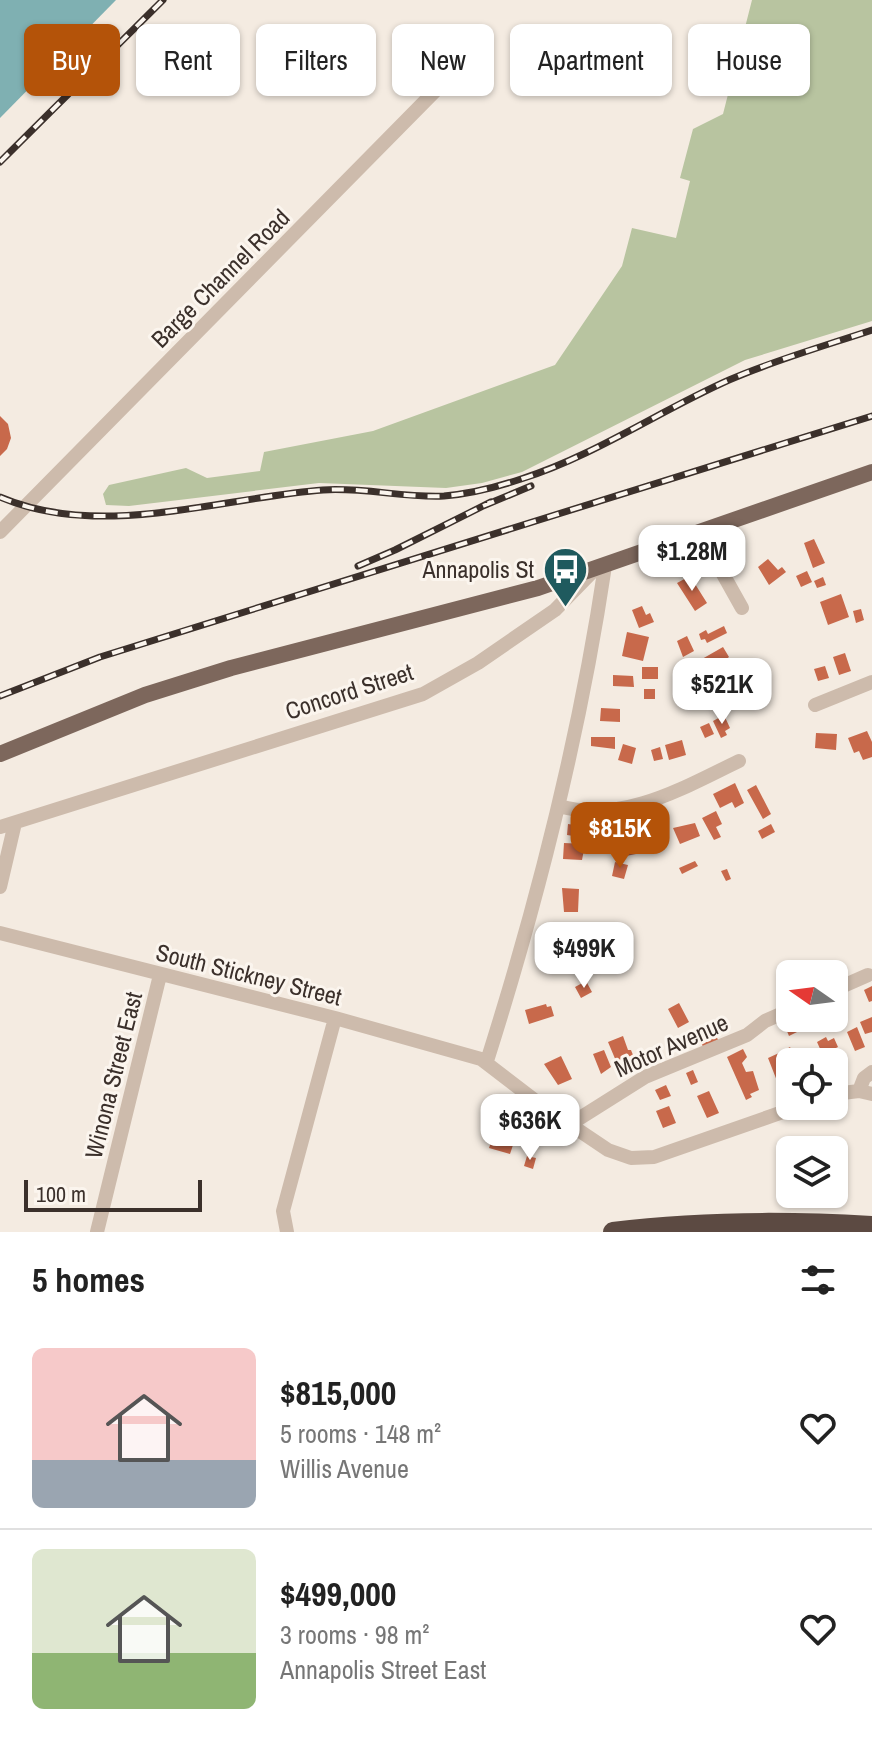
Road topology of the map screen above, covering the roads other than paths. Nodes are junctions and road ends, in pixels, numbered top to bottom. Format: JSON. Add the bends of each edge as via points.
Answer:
{"nodes":[{"id":1,"x":430,"y":96,"type":"edge"},
{"id":2,"x":872,"y":472,"type":"edge"},
{"id":3,"x":0,"y":532,"type":"edge"},
{"id":4,"x":700,"y":533,"type":"junction"},
{"id":5,"x":599,"y":569,"type":"junction"},
{"id":6,"x":742,"y":608,"type":"dead end"},
{"id":7,"x":872,"y":682,"type":"edge"},
{"id":8,"x":815,"y":705,"type":"dead end"},
{"id":9,"x":0,"y":754,"type":"edge"},
{"id":10,"x":739,"y":761,"type":"dead end"},
{"id":11,"x":559,"y":806,"type":"junction"},
{"id":12,"x":15,"y":823,"type":"junction"},
{"id":13,"x":0,"y":827,"type":"edge"},
{"id":14,"x":0,"y":887,"type":"edge"},
{"id":15,"x":0,"y":933,"type":"edge"},
{"id":16,"x":160,"y":975,"type":"junction"},
{"id":17,"x":868,"y":975,"type":"dead end"},
{"id":18,"x":848,"y":984,"type":"edge"},
{"id":19,"x":776,"y":1016,"type":"edge"},
{"id":20,"x":335,"y":1018,"type":"junction"},
{"id":21,"x":487,"y":1061,"type":"junction"},
{"id":22,"x":872,"y":1072,"type":"edge"},
{"id":23,"x":866,"y":1093,"type":"edge"},
{"id":24,"x":776,"y":1114,"type":"edge"},
{"id":25,"x":572,"y":1123,"type":"junction"},
{"id":26,"x":872,"y":1226,"type":"edge"},
{"id":27,"x":97,"y":1232,"type":"edge"},
{"id":28,"x":287,"y":1232,"type":"edge"},
{"id":29,"x":613,"y":1232,"type":"edge"}],
"edges":[{"from":1,"to":3,"type":"street","name":"Barge Channel Road"},
{"from":2,"to":4,"type":"main road"},
{"from":4,"to":5,"type":"main road"},
{"from":4,"to":6,"type":"street"},
{"from":5,"to":9,"type":"main road","name":"Concord Street","via":[[203,677]]},
{"from":5,"to":11,"type":"street"},
{"from":5,"to":12,"type":"street","name":"Concord Street","via":[[555,610],[423,694]]},
{"from":7,"to":8,"type":"street"},
{"from":10,"to":11,"type":"street","via":[[621,810]]},
{"from":11,"to":21,"type":"street"},
{"from":12,"to":13,"type":"street","name":"Concord Street"},
{"from":12,"to":14,"type":"street"},
{"from":15,"to":16,"type":"street","name":"South Stickney Street"},
{"from":16,"to":20,"type":"street","name":"South Stickney Street"},
{"from":16,"to":27,"type":"street","name":"Winona Street East"},
{"from":17,"to":18,"type":"street"},
{"from":19,"to":25,"type":"street","name":"Motor Avenue","via":[[747,1035],[645,1077]]},
{"from":20,"to":21,"type":"street","name":"South Stickney Street"},
{"from":20,"to":28,"type":"street","via":[[283,1211]]},
{"from":21,"to":25,"type":"street"},
{"from":22,"to":23,"type":"street","via":[[864,1078]]},
{"from":24,"to":25,"type":"street","via":[[654,1157],[631,1158],[608,1150]]},
{"from":26,"to":29,"type":"highway","via":[[726,1223]]}]}
